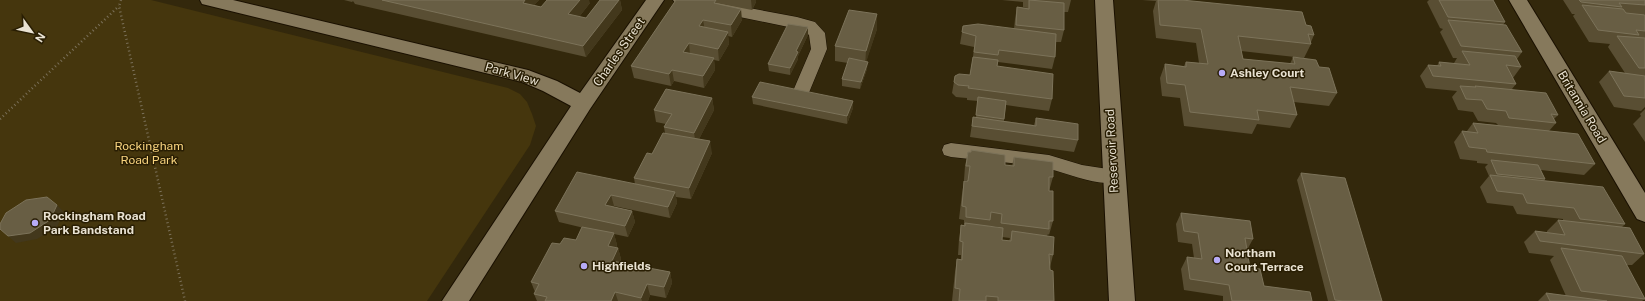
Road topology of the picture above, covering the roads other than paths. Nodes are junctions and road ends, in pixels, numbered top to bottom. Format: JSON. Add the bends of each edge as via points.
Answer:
{"nodes":[{"id":1,"x":209,"y":0,"type":"edge"},
{"id":2,"x":275,"y":0,"type":"edge"},
{"id":3,"x":655,"y":0,"type":"edge"},
{"id":4,"x":681,"y":0,"type":"edge"},
{"id":5,"x":1104,"y":0,"type":"edge"},
{"id":6,"x":1518,"y":0,"type":"edge"},
{"id":7,"x":260,"y":13,"type":"junction"},
{"id":8,"x":802,"y":91,"type":"edge"},
{"id":9,"x":582,"y":104,"type":"junction"},
{"id":10,"x":951,"y":150,"type":"dead end"},
{"id":11,"x":1114,"y":176,"type":"junction"},
{"id":12,"x":1645,"y":213,"type":"edge"},
{"id":13,"x":455,"y":301,"type":"edge"},
{"id":14,"x":1122,"y":301,"type":"edge"}],
"edges":[{"from":1,"to":7,"type":"street","name":"Park View"},
{"from":2,"to":7,"type":"street"},
{"from":3,"to":9,"type":"street","name":"Charles Street"},
{"from":4,"to":8,"type":"lane","via":[[809,26],[817,33],[819,49]]},
{"from":5,"to":11,"type":"street","name":"Reservoir Road"},
{"from":6,"to":12,"type":"street","name":"Britannia Road"},
{"from":7,"to":9,"type":"street","name":"Park View","via":[[528,77]]},
{"from":9,"to":13,"type":"street"},
{"from":10,"to":11,"type":"lane","via":[[1049,162],[1082,172]]},
{"from":11,"to":14,"type":"street","name":"Reservoir Road"}]}
